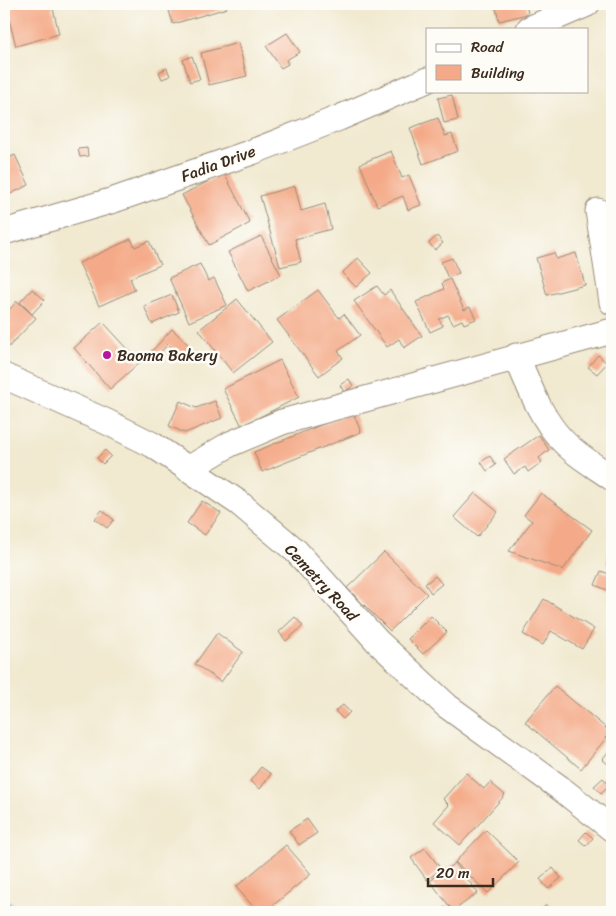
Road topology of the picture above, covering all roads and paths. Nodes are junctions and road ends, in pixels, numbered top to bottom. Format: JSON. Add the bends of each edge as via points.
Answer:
{"nodes":[{"id":1,"x":587,"y":4,"type":"edge"},
{"id":2,"x":531,"y":28,"type":"edge"},
{"id":3,"x":426,"y":80,"type":"edge"},
{"id":4,"x":598,"y":211,"type":"dead end"},
{"id":5,"x":4,"y":232,"type":"edge"},
{"id":6,"x":612,"y":302,"type":"edge"},
{"id":7,"x":612,"y":331,"type":"edge"},
{"id":8,"x":516,"y":356,"type":"junction"},
{"id":9,"x":4,"y":376,"type":"edge"},
{"id":10,"x":188,"y":469,"type":"junction"},
{"id":11,"x":612,"y":478,"type":"edge"},
{"id":12,"x":612,"y":829,"type":"edge"}],
"edges":[{"from":1,"to":2,"type":"street"},
{"from":3,"to":5,"type":"street","name":"Fadia Drive","via":[[252,152],[114,200]]},
{"from":4,"to":6,"type":"street"},
{"from":7,"to":8,"type":"street"},
{"from":8,"to":10,"type":"street","via":[[282,422],[230,444]]},
{"from":8,"to":11,"type":"street","via":[[546,420],[560,439]]},
{"from":9,"to":10,"type":"street","name":"Cemetry Road","via":[[153,445]]},
{"from":10,"to":12,"type":"street","name":"Cemetry Road","via":[[239,502],[296,551],[378,642],[447,706]]}]}
